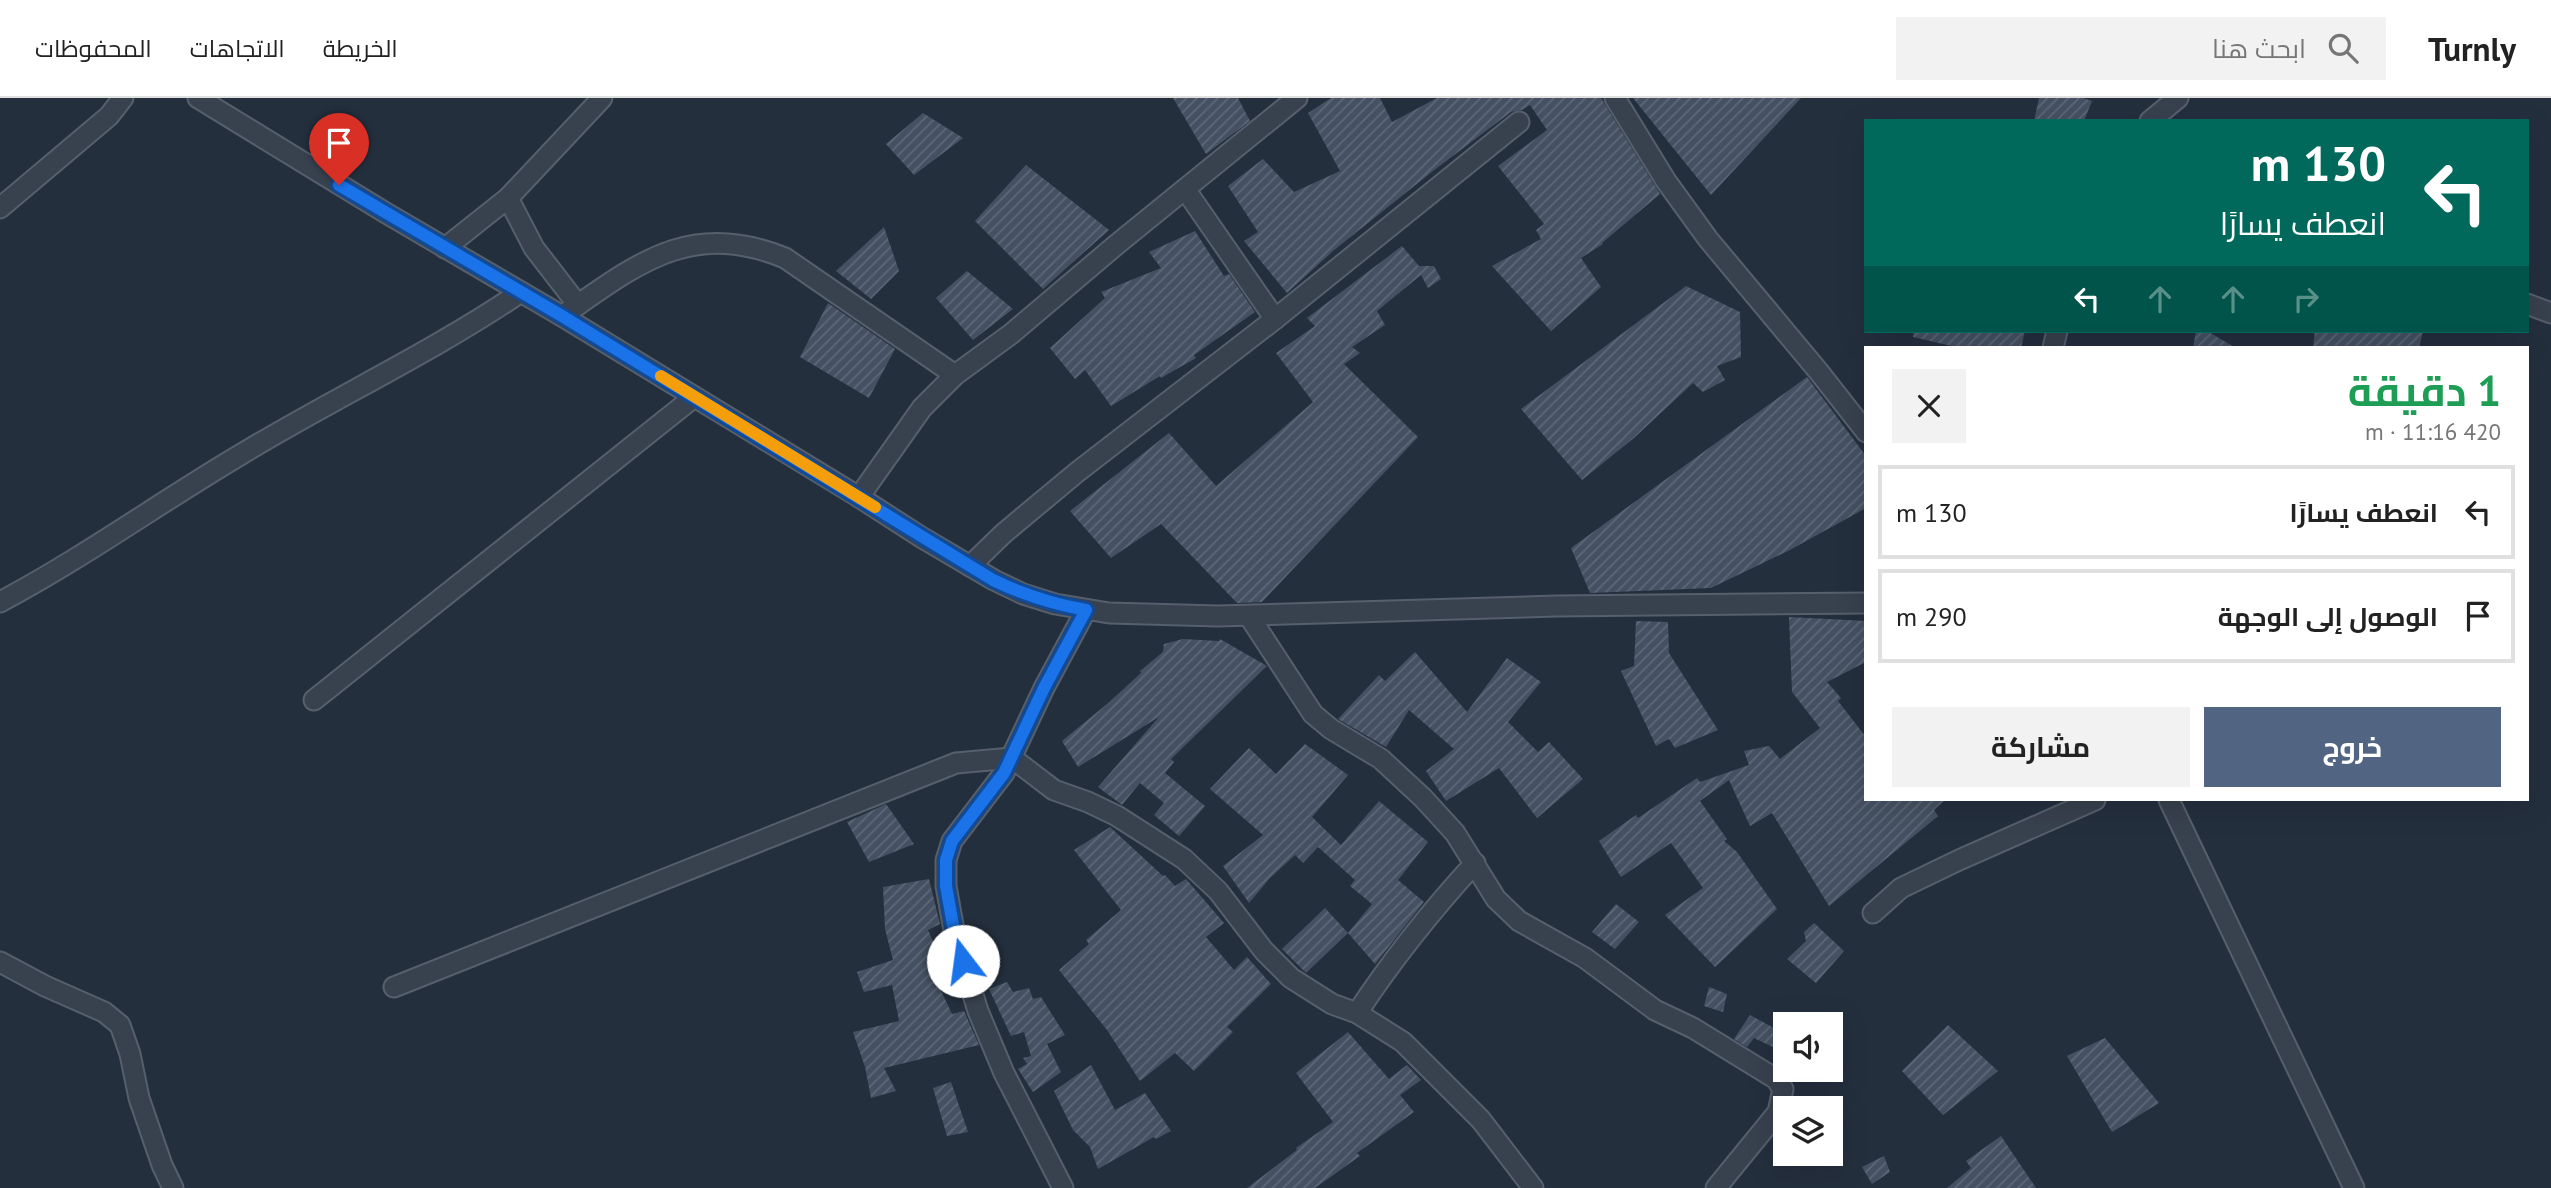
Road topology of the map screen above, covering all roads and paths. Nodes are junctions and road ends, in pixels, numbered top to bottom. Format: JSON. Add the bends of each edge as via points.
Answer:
{"nodes":[{"id":1,"x":123,"y":98,"type":"edge"},
{"id":2,"x":198,"y":98,"type":"edge"},
{"id":3,"x":602,"y":98,"type":"edge"},
{"id":4,"x":1297,"y":98,"type":"edge"},
{"id":5,"x":1615,"y":98,"type":"edge"},
{"id":6,"x":2178,"y":98,"type":"edge"},
{"id":7,"x":2152,"y":119,"type":"edge"},
{"id":8,"x":1520,"y":122,"type":"dead end"},
{"id":9,"x":1185,"y":189,"type":"junction"},
{"id":10,"x":508,"y":198,"type":"junction"},
{"id":11,"x":0,"y":208,"type":"edge"},
{"id":12,"x":445,"y":248,"type":"junction"},
{"id":13,"x":521,"y":292,"type":"junction"},
{"id":14,"x":2529,"y":304,"type":"edge"},
{"id":15,"x":578,"y":305,"type":"junction"},
{"id":16,"x":2551,"y":313,"type":"edge"},
{"id":17,"x":562,"y":316,"type":"junction"},
{"id":18,"x":1275,"y":318,"type":"junction"},
{"id":19,"x":955,"y":375,"type":"junction"},
{"id":20,"x":694,"y":397,"type":"junction"},
{"id":21,"x":1864,"y":429,"type":"edge"},
{"id":22,"x":859,"y":497,"type":"junction"},
{"id":23,"x":970,"y":566,"type":"junction"},
{"id":24,"x":0,"y":603,"type":"edge"},
{"id":25,"x":1864,"y":603,"type":"edge"},
{"id":26,"x":1086,"y":610,"type":"junction"},
{"id":27,"x":1249,"y":616,"type":"junction"},
{"id":28,"x":314,"y":700,"type":"dead end"},
{"id":29,"x":1012,"y":758,"type":"junction"},
{"id":30,"x":2093,"y":801,"type":"edge"},
{"id":31,"x":2169,"y":801,"type":"edge"},
{"id":32,"x":1475,"y":863,"type":"junction"},
{"id":33,"x":1873,"y":913,"type":"dead end"},
{"id":34,"x":0,"y":962,"type":"edge"},
{"id":35,"x":394,"y":987,"type":"dead end"},
{"id":36,"x":1357,"y":1013,"type":"junction"},
{"id":37,"x":173,"y":1188,"type":"edge"},
{"id":38,"x":1063,"y":1188,"type":"edge"},
{"id":39,"x":1533,"y":1188,"type":"edge"},
{"id":40,"x":1717,"y":1188,"type":"edge"},
{"id":41,"x":2354,"y":1188,"type":"edge"}],
"edges":[{"from":1,"to":11,"type":"street","via":[[109,116]]},
{"from":2,"to":12,"type":"street"},
{"from":3,"to":10,"type":"street"},
{"from":4,"to":9,"type":"street"},
{"from":5,"to":21,"type":"street","via":[[1708,239]]},
{"from":6,"to":7,"type":"street"},
{"from":8,"to":18,"type":"street"},
{"from":9,"to":18,"type":"street"},
{"from":9,"to":19,"type":"street"},
{"from":10,"to":12,"type":"street"},
{"from":10,"to":15,"type":"street","via":[[534,248]]},
{"from":12,"to":13,"type":"street"},
{"from":13,"to":17,"type":"street"},
{"from":13,"to":24,"type":"street","via":[[240,454]]},
{"from":14,"to":16,"type":"street"},
{"from":15,"to":17,"type":"street"},
{"from":15,"to":19,"type":"street","via":[[663,252],[714,242],[758,247],[785,258]]},
{"from":17,"to":20,"type":"street"},
{"from":18,"to":23,"type":"street","via":[[1076,473]]},
{"from":19,"to":22,"type":"street","via":[[922,408]]},
{"from":20,"to":22,"type":"street"},
{"from":20,"to":28,"type":"street"},
{"from":22,"to":23,"type":"street"},
{"from":23,"to":26,"type":"street","via":[[1023,594]]},
{"from":25,"to":27,"type":"street","via":[[1556,606]]},
{"from":26,"to":27,"type":"street"},
{"from":26,"to":29,"type":"street"},
{"from":27,"to":32,"type":"street","via":[[1313,715],[1381,759],[1455,833]]},
{"from":29,"to":35,"type":"street","via":[[956,764]]},
{"from":29,"to":36,"type":"street","via":[[1054,790],[1117,816],[1184,859],[1218,891],[1291,978],[1332,1004]]},
{"from":29,"to":38,"type":"street","via":[[952,841],[946,886],[955,936],[978,1011]]},
{"from":30,"to":33,"type":"street","via":[[1901,888]]},
{"from":31,"to":41,"type":"street"},
{"from":32,"to":36,"type":"street","via":[[1389,964]]},
{"from":32,"to":40,"type":"street","via":[[1496,899],[1519,920],[1585,958],[1655,1010],[1776,1079],[1783,1089],[1778,1112]]},
{"from":34,"to":37,"type":"street","via":[[104,1012],[120,1025],[139,1098]]},
{"from":36,"to":39,"type":"street","via":[[1402,1042],[1446,1084]]}]}
